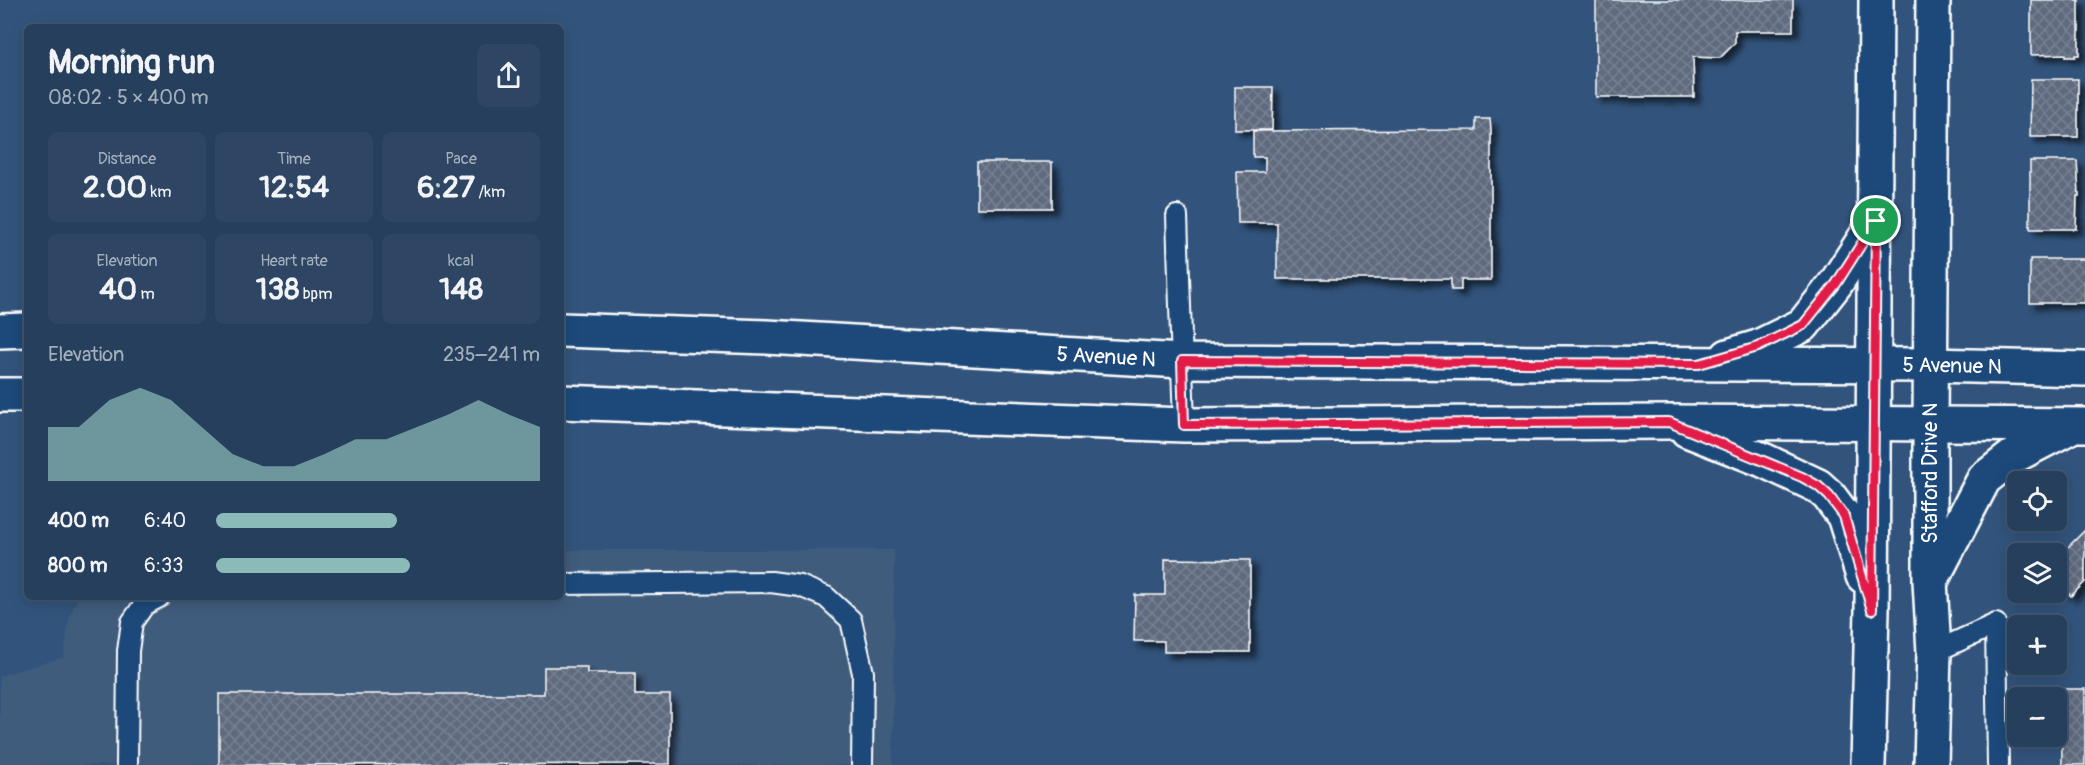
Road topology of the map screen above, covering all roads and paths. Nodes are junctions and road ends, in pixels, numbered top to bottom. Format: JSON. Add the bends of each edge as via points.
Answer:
{"nodes":[{"id":1,"x":1876,"y":0,"type":"edge"},
{"id":2,"x":1933,"y":0,"type":"edge"},
{"id":3,"x":1177,"y":216,"type":"dead end"},
{"id":4,"x":1876,"y":221,"type":"junction"},
{"id":5,"x":24,"y":330,"type":"edge"},
{"id":6,"x":564,"y":330,"type":"edge"},
{"id":7,"x":0,"y":331,"type":"edge"},
{"id":8,"x":1182,"y":361,"type":"junction"},
{"id":9,"x":1699,"y":364,"type":"junction"},
{"id":10,"x":1931,"y":365,"type":"junction"},
{"id":11,"x":1875,"y":366,"type":"junction"},
{"id":12,"x":2085,"y":369,"type":"edge"},
{"id":13,"x":0,"y":395,"type":"edge"},
{"id":14,"x":24,"y":395,"type":"edge"},
{"id":15,"x":564,"y":402,"type":"edge"},
{"id":16,"x":1669,"y":422,"type":"junction"},
{"id":17,"x":1873,"y":424,"type":"junction"},
{"id":18,"x":1930,"y":424,"type":"junction"},
{"id":19,"x":1184,"y":425,"type":"junction"},
{"id":20,"x":2079,"y":426,"type":"edge"},
{"id":21,"x":1930,"y":581,"type":"junction"},
{"id":22,"x":564,"y":584,"type":"edge"},
{"id":23,"x":153,"y":600,"type":"edge"},
{"id":24,"x":1872,"y":610,"type":"junction"},
{"id":25,"x":1934,"y":652,"type":"junction"},
{"id":26,"x":128,"y":765,"type":"edge"},
{"id":27,"x":862,"y":765,"type":"edge"},
{"id":28,"x":1868,"y":765,"type":"edge"},
{"id":29,"x":1931,"y":765,"type":"edge"},
{"id":30,"x":1998,"y":765,"type":"edge"}],
"edges":[{"from":1,"to":4,"type":"main road"},
{"from":2,"to":10,"type":"main road","name":"Stafford Drive N"},
{"from":3,"to":8,"type":"lane"},
{"from":4,"to":9,"type":"main road","via":[[1836,284],[1803,325],[1758,347]]},
{"from":4,"to":11,"type":"main road"},
{"from":5,"to":7,"type":"main road"},
{"from":6,"to":8,"type":"main road","name":"5 Avenue N","via":[[767,337]]},
{"from":8,"to":9,"type":"main road","name":"5 Avenue N"},
{"from":8,"to":19,"type":"lane"},
{"from":9,"to":11,"type":"main road","name":"5 Avenue N"},
{"from":10,"to":11,"type":"main road","name":"5 Avenue N"},
{"from":10,"to":12,"type":"main road","name":"5 Avenue N"},
{"from":10,"to":18,"type":"main road","name":"Stafford Drive N"},
{"from":11,"to":17,"type":"main road"},
{"from":13,"to":14,"type":"main road"},
{"from":15,"to":19,"type":"main road"},
{"from":16,"to":17,"type":"main road"},
{"from":16,"to":19,"type":"main road"},
{"from":16,"to":24,"type":"main road","via":[[1802,477],[1829,496],[1844,516]]},
{"from":17,"to":18,"type":"main road"},
{"from":17,"to":24,"type":"main road"},
{"from":18,"to":20,"type":"main road"},
{"from":18,"to":21,"type":"main road","name":"Stafford Drive N"},
{"from":20,"to":21,"type":"main road","via":[[2012,457],[1984,479]]},
{"from":21,"to":25,"type":"main road","name":"Stafford Drive N"},
{"from":22,"to":27,"type":"lane","via":[[771,582],[800,586],[826,597],[851,620],[863,673]]},
{"from":23,"to":26,"type":"lane","via":[[144,605],[132,622],[128,651]]},
{"from":24,"to":28,"type":"main road"},
{"from":25,"to":29,"type":"main road","name":"Stafford Drive N"},
{"from":25,"to":30,"type":"lane","via":[[1996,624]]}]}
